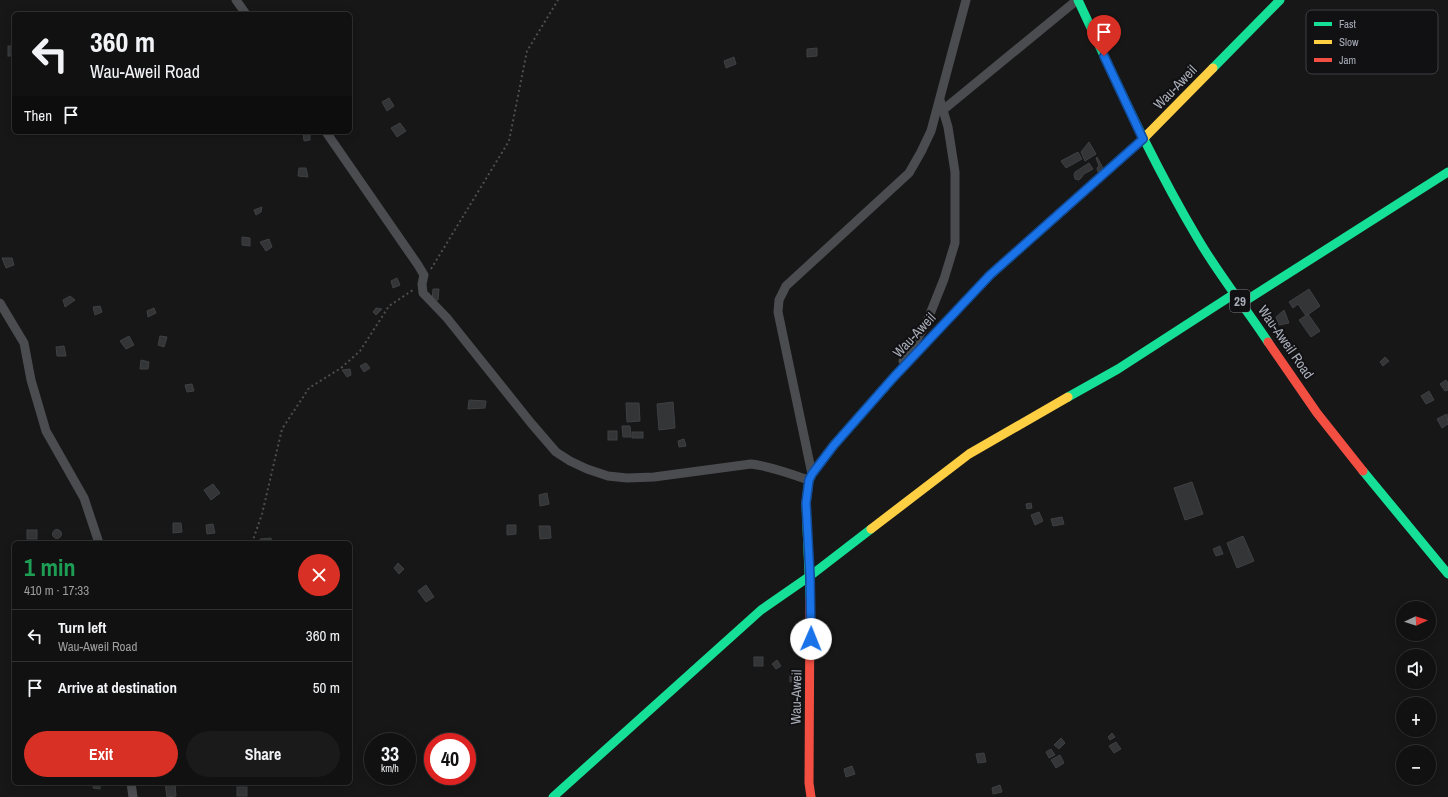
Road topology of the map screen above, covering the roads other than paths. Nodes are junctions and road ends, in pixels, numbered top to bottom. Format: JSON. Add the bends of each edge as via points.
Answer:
{"nodes":[{"id":1,"x":236,"y":0,"type":"edge"},
{"id":2,"x":966,"y":0,"type":"edge"},
{"id":3,"x":1077,"y":0,"type":"edge"},
{"id":4,"x":1280,"y":0,"type":"edge"},
{"id":5,"x":245,"y":12,"type":"edge"},
{"id":6,"x":940,"y":98,"type":"junction"},
{"id":7,"x":943,"y":110,"type":"junction"},
{"id":8,"x":327,"y":134,"type":"edge"},
{"id":9,"x":1143,"y":139,"type":"junction"},
{"id":10,"x":1448,"y":172,"type":"edge"},
{"id":11,"x":1234,"y":294,"type":"junction"},
{"id":12,"x":0,"y":303,"type":"edge"},
{"id":13,"x":1242,"y":303,"type":"junction"},
{"id":14,"x":893,"y":378,"type":"junction"},
{"id":15,"x":810,"y":477,"type":"junction"},
{"id":16,"x":99,"y":541,"type":"edge"},
{"id":17,"x":1448,"y":574,"type":"edge"},
{"id":18,"x":810,"y":576,"type":"junction"},
{"id":19,"x":131,"y":785,"type":"edge"},
{"id":20,"x":133,"y":797,"type":"edge"},
{"id":21,"x":553,"y":797,"type":"edge"},
{"id":22,"x":811,"y":797,"type":"edge"}],
"edges":[{"from":1,"to":5,"type":"street"},
{"from":2,"to":6,"type":"street"},
{"from":3,"to":7,"type":"street"},
{"from":3,"to":9,"type":"street","name":"Wau-Aweil Road","number":"29"},
{"from":4,"to":9,"type":"street","name":"Wau-Aweil"},
{"from":6,"to":7,"type":"street"},
{"from":6,"to":15,"type":"street","via":[[931,131],[909,173],[786,286],[779,300],[778,312]]},
{"from":7,"to":14,"type":"street","via":[[955,172],[955,243],[926,324]]},
{"from":8,"to":15,"type":"street","via":[[424,275],[422,293],[447,318],[556,452],[594,471],[627,478],[654,477],[751,464]]},
{"from":9,"to":11,"type":"street","name":"Wau-Aweil Road","number":"29","via":[[1198,239]]},
{"from":9,"to":14,"type":"street","name":"Wau-Aweil","via":[[990,275]]},
{"from":10,"to":13,"type":"street"},
{"from":11,"to":13,"type":"street","name":"Wau-Aweil Road","number":"29"},
{"from":11,"to":18,"type":"street","via":[[1118,369],[969,454]]},
{"from":12,"to":16,"type":"street","via":[[24,343],[31,380],[46,431],[84,498]]},
{"from":13,"to":17,"type":"street","name":"Wau-Aweil Road","number":"29","via":[[1318,412]]},
{"from":14,"to":15,"type":"street","name":"Wau-Aweil","via":[[834,445]]},
{"from":15,"to":18,"type":"street","name":"Wau-Aweil","via":[[806,503]]},
{"from":18,"to":21,"type":"street","via":[[762,610]]},
{"from":18,"to":22,"type":"street","name":"Wau-Aweil"},
{"from":19,"to":20,"type":"street"}]}
